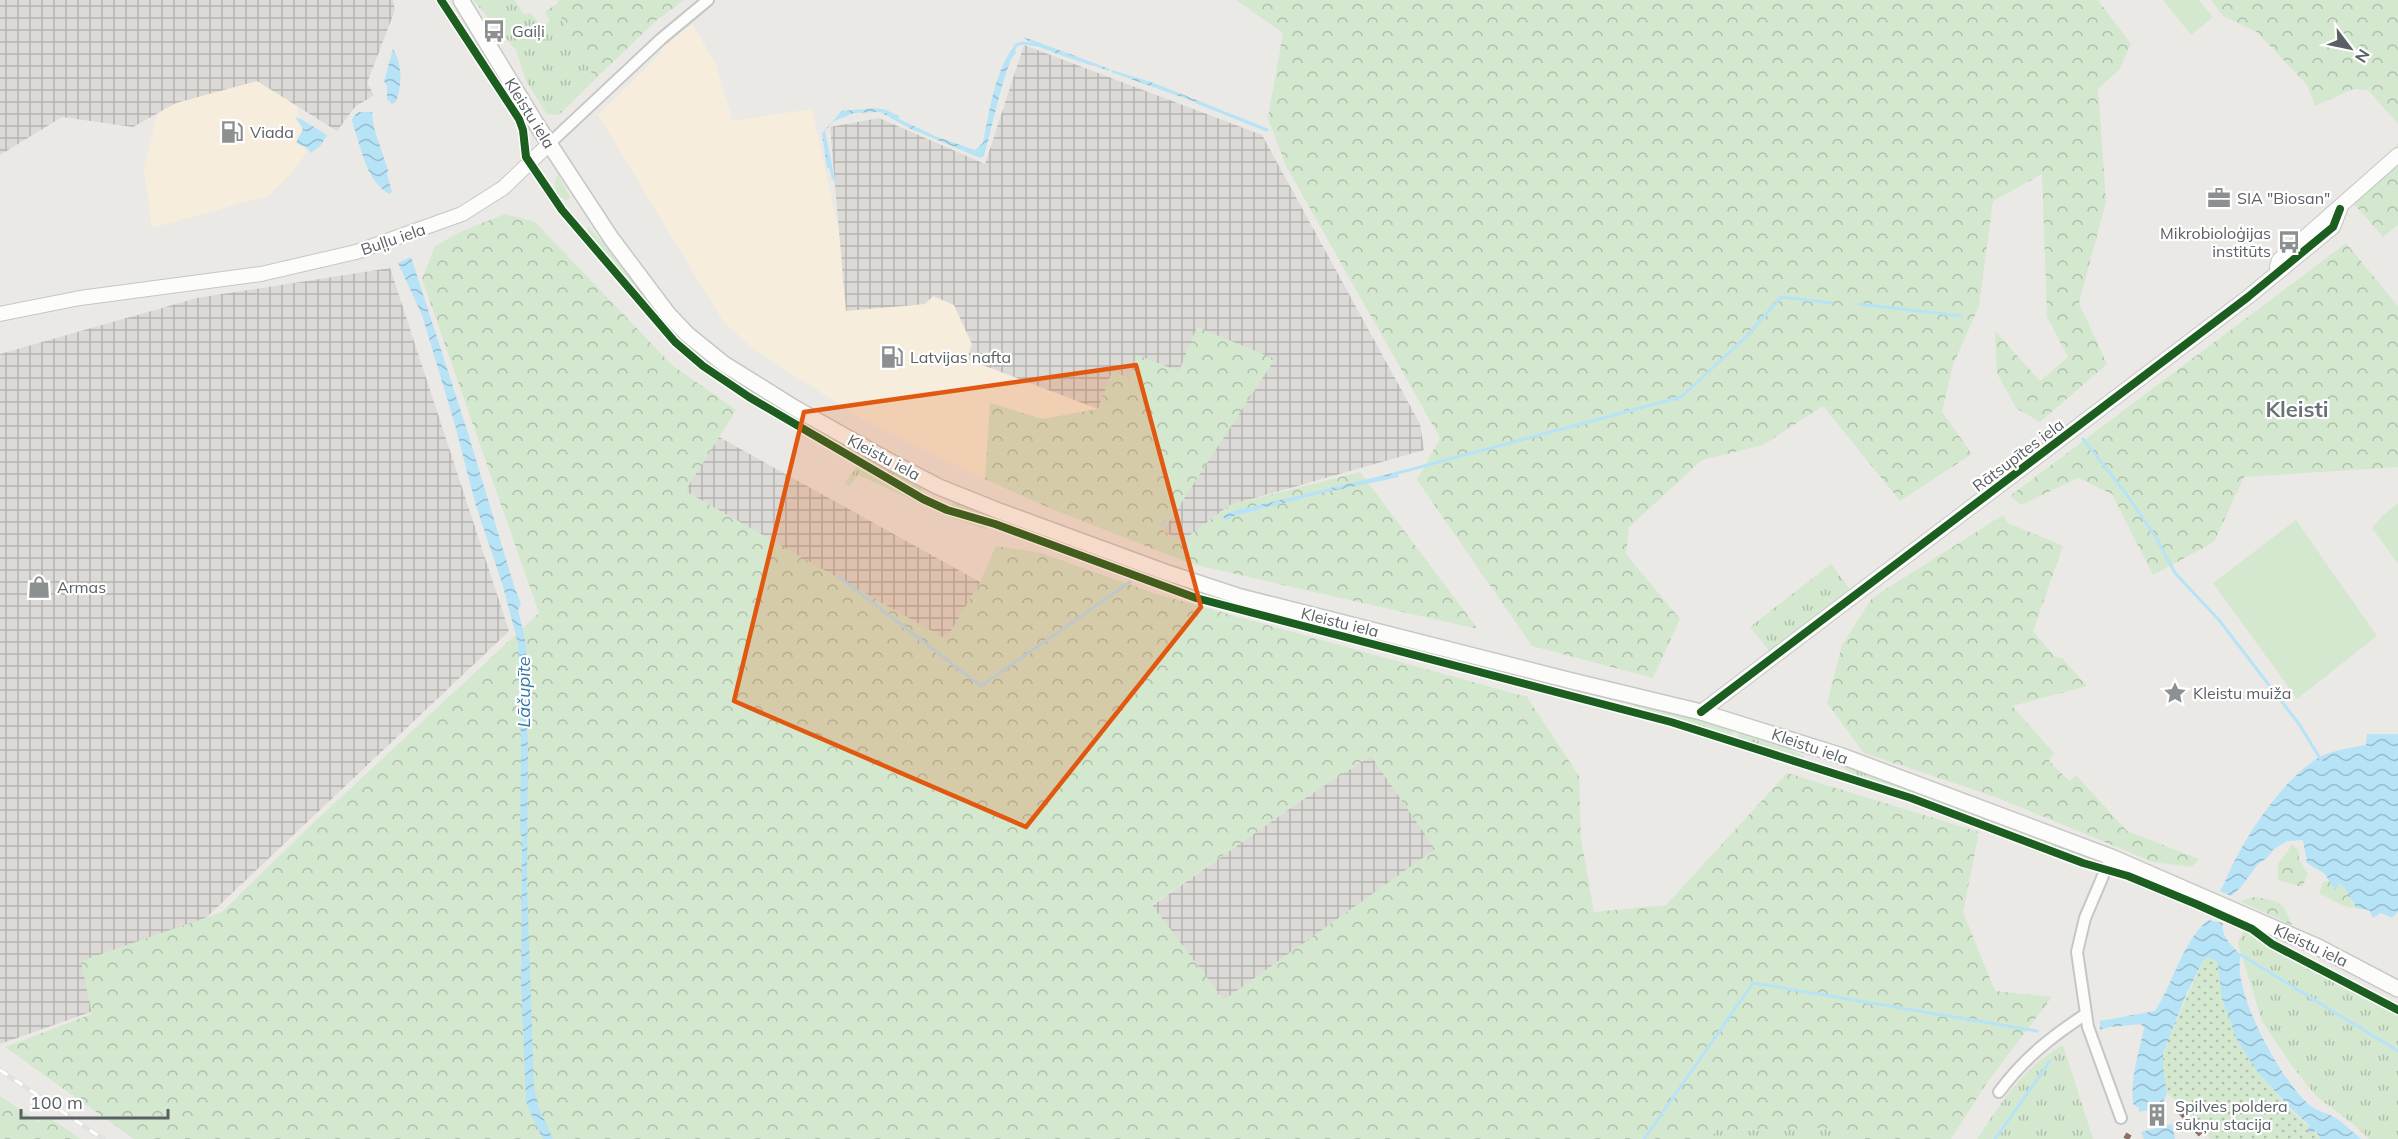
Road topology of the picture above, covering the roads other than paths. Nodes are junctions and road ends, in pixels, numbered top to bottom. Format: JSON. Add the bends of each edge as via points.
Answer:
{"nodes":[{"id":1,"x":460,"y":0,"type":"edge"},
{"id":2,"x":708,"y":0,"type":"edge"},
{"id":3,"x":549,"y":144,"type":"junction"},
{"id":4,"x":2398,"y":155,"type":"edge"},
{"id":5,"x":0,"y":314,"type":"edge"},
{"id":6,"x":1701,"y":712,"type":"junction"},
{"id":7,"x":2111,"y":856,"type":"junction"},
{"id":8,"x":2398,"y":989,"type":"edge"},
{"id":9,"x":2086,"y":1014,"type":"junction"},
{"id":10,"x":1999,"y":1092,"type":"dead end"},
{"id":11,"x":2121,"y":1118,"type":"dead end"}],
"edges":[{"from":1,"to":3,"type":"main road","name":"Kleistu iela"},
{"from":2,"to":3,"type":"street","name":"Buļļu iela"},
{"from":3,"to":5,"type":"street","name":"Buļļu iela","via":[[503,188],[462,214],[356,252],[261,274],[80,298]]},
{"from":3,"to":6,"type":"main road","name":"Kleistu iela","via":[[639,278],[687,334],[724,364],[793,407],[939,487],[1147,566],[1241,597]]},
{"from":4,"to":6,"type":"street","name":"Rātsupītes iela","via":[[2348,198],[2332,227],[2274,275]]},
{"from":6,"to":7,"type":"main road","name":"Kleistu iela","via":[[1839,755]]},
{"from":7,"to":8,"type":"main road","name":"Kleistu iela","via":[[2318,947]]},
{"from":7,"to":9,"type":"street","via":[[2085,918],[2077,952]]},
{"from":9,"to":10,"type":"street","via":[[2029,1056]]},
{"from":9,"to":11,"type":"street"}]}
